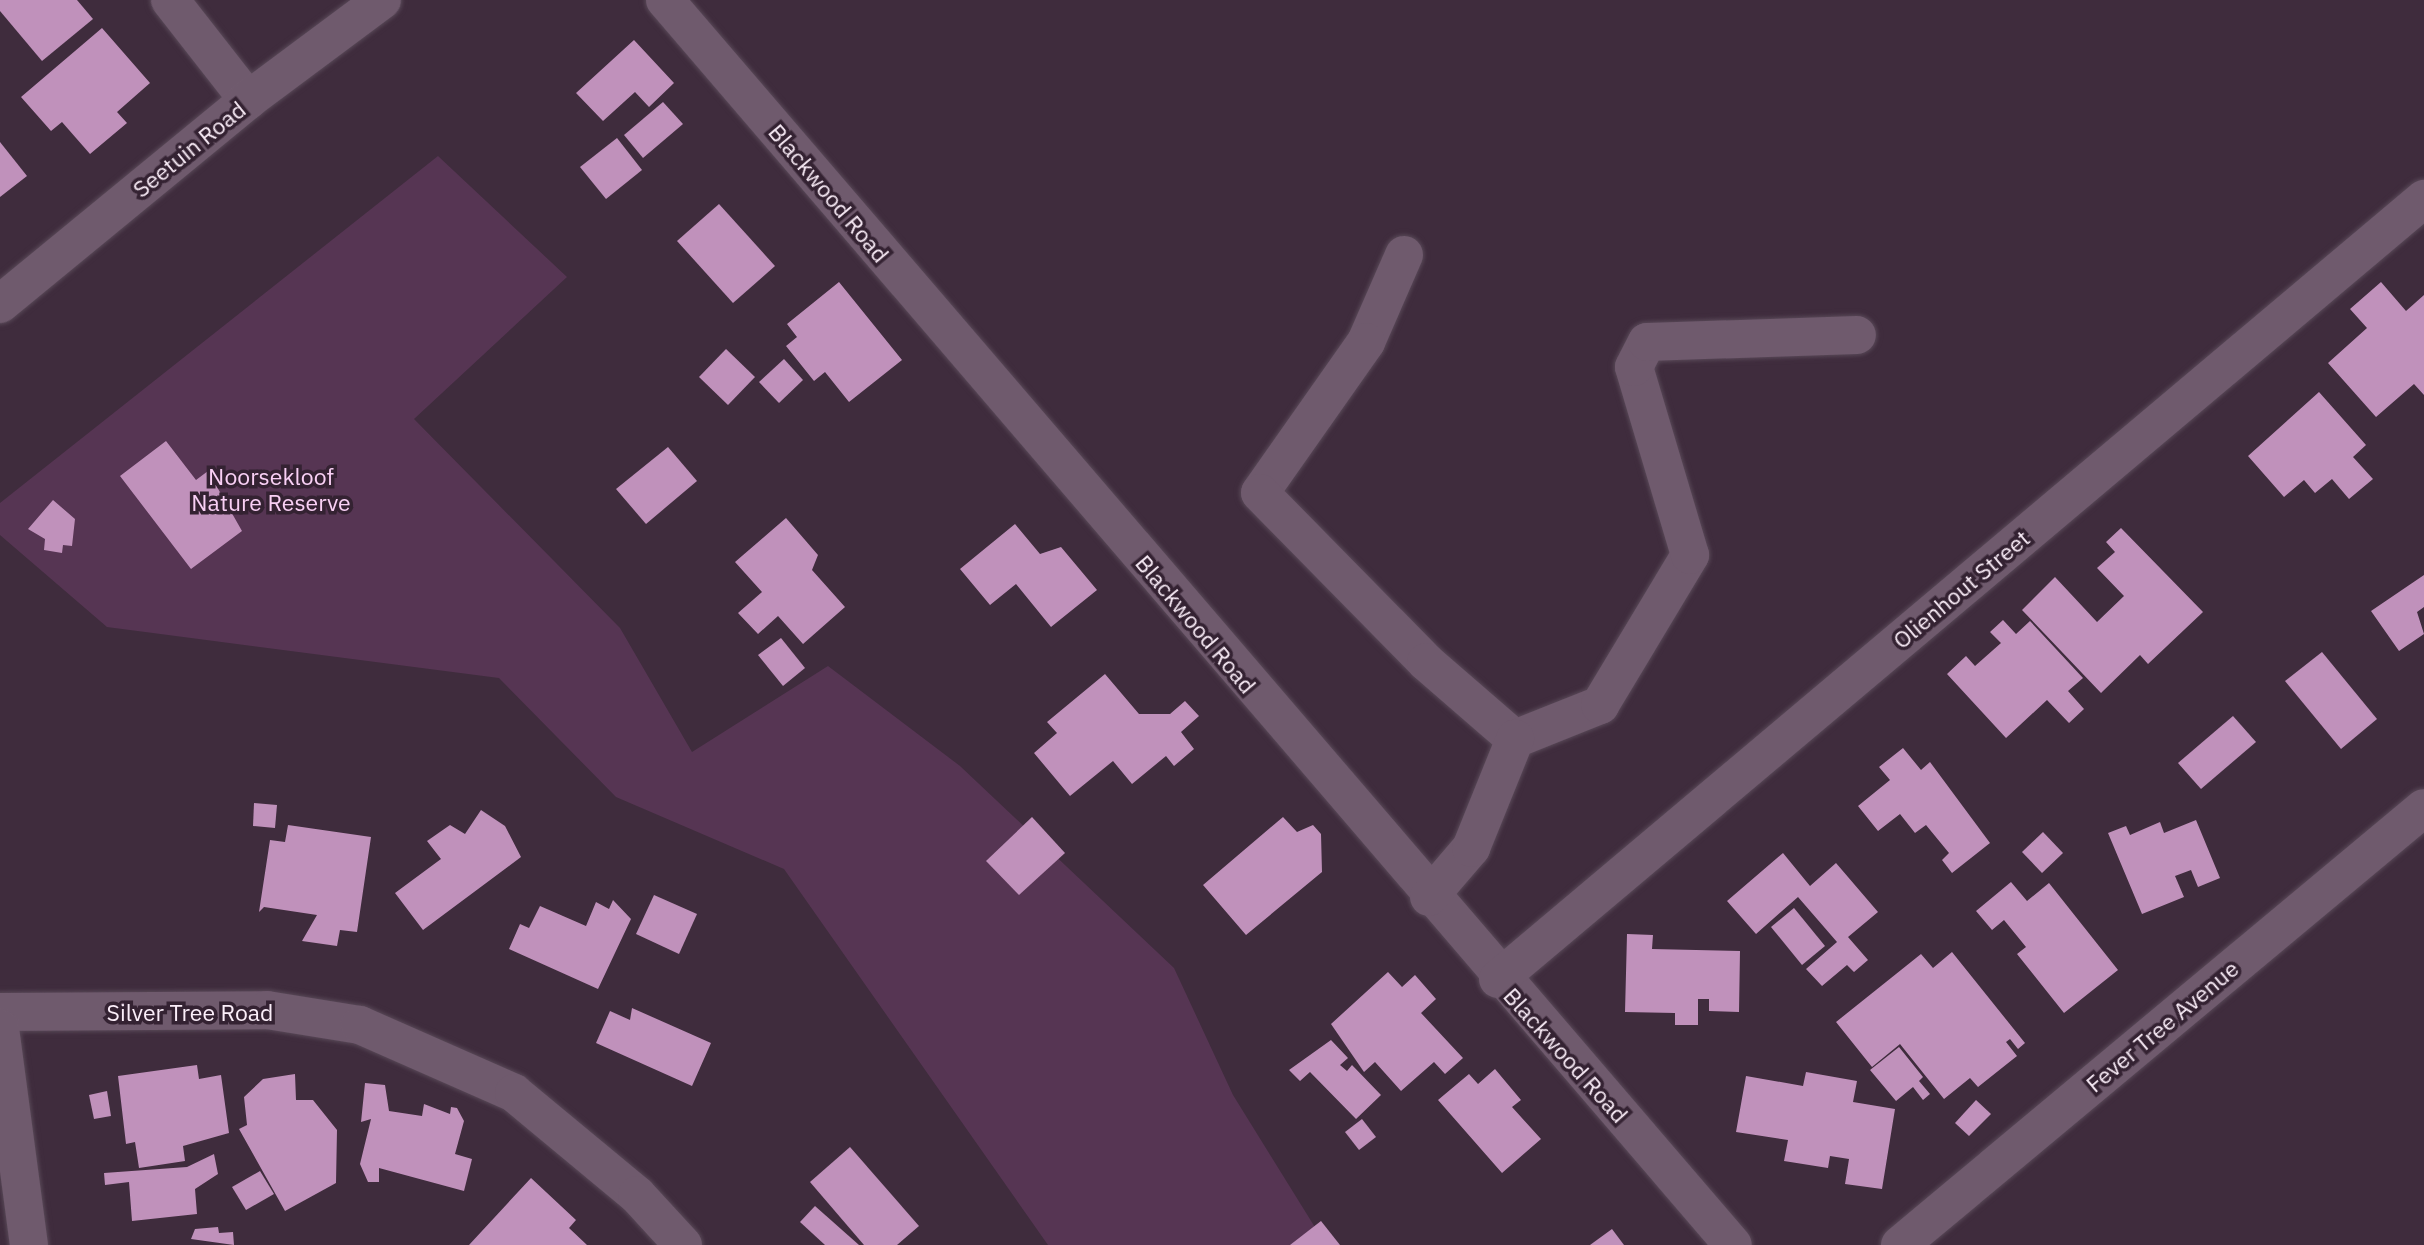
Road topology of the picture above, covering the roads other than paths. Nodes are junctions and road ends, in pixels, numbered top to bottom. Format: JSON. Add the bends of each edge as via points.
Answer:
{"nodes":[{"id":1,"x":170,"y":0,"type":"edge"},
{"id":2,"x":382,"y":0,"type":"edge"},
{"id":3,"x":665,"y":0,"type":"edge"},
{"id":4,"x":248,"y":100,"type":"junction"},
{"id":5,"x":2424,"y":200,"type":"edge"},
{"id":6,"x":1404,"y":255,"type":"dead end"},
{"id":7,"x":0,"y":304,"type":"edge"},
{"id":8,"x":1857,"y":335,"type":"dead end"},
{"id":9,"x":1515,"y":739,"type":"junction"},
{"id":10,"x":2424,"y":808,"type":"edge"},
{"id":11,"x":1429,"y":898,"type":"junction"},
{"id":12,"x":1498,"y":979,"type":"junction"},
{"id":13,"x":0,"y":1012,"type":"edge"},
{"id":14,"x":0,"y":1028,"type":"edge"},
{"id":15,"x":29,"y":1245,"type":"edge"},
{"id":16,"x":683,"y":1245,"type":"edge"},
{"id":17,"x":1732,"y":1245,"type":"edge"},
{"id":18,"x":1900,"y":1245,"type":"edge"}],
"edges":[{"from":1,"to":4,"type":"street"},
{"from":2,"to":4,"type":"street","name":"Seetuin Road"},
{"from":3,"to":11,"type":"street","name":"Blackwood Road"},
{"from":4,"to":7,"type":"street","name":"Seetuin Road"},
{"from":5,"to":12,"type":"street","name":"Olienhout Street"},
{"from":6,"to":9,"type":"street","via":[[1366,342],[1260,493],[1426,662]]},
{"from":8,"to":9,"type":"street","via":[[1647,342],[1634,367],[1690,555],[1600,705]]},
{"from":9,"to":11,"type":"street","via":[[1471,848]]},
{"from":10,"to":18,"type":"street","name":"Fever Tree Avenue"},
{"from":11,"to":12,"type":"street","name":"Blackwood Road"},
{"from":12,"to":17,"type":"street","name":"Blackwood Road"},
{"from":13,"to":16,"type":"street","name":"Silver Tree Road","via":[[267,1010],[360,1024],[514,1093],[637,1195]]},
{"from":14,"to":15,"type":"street"}]}
